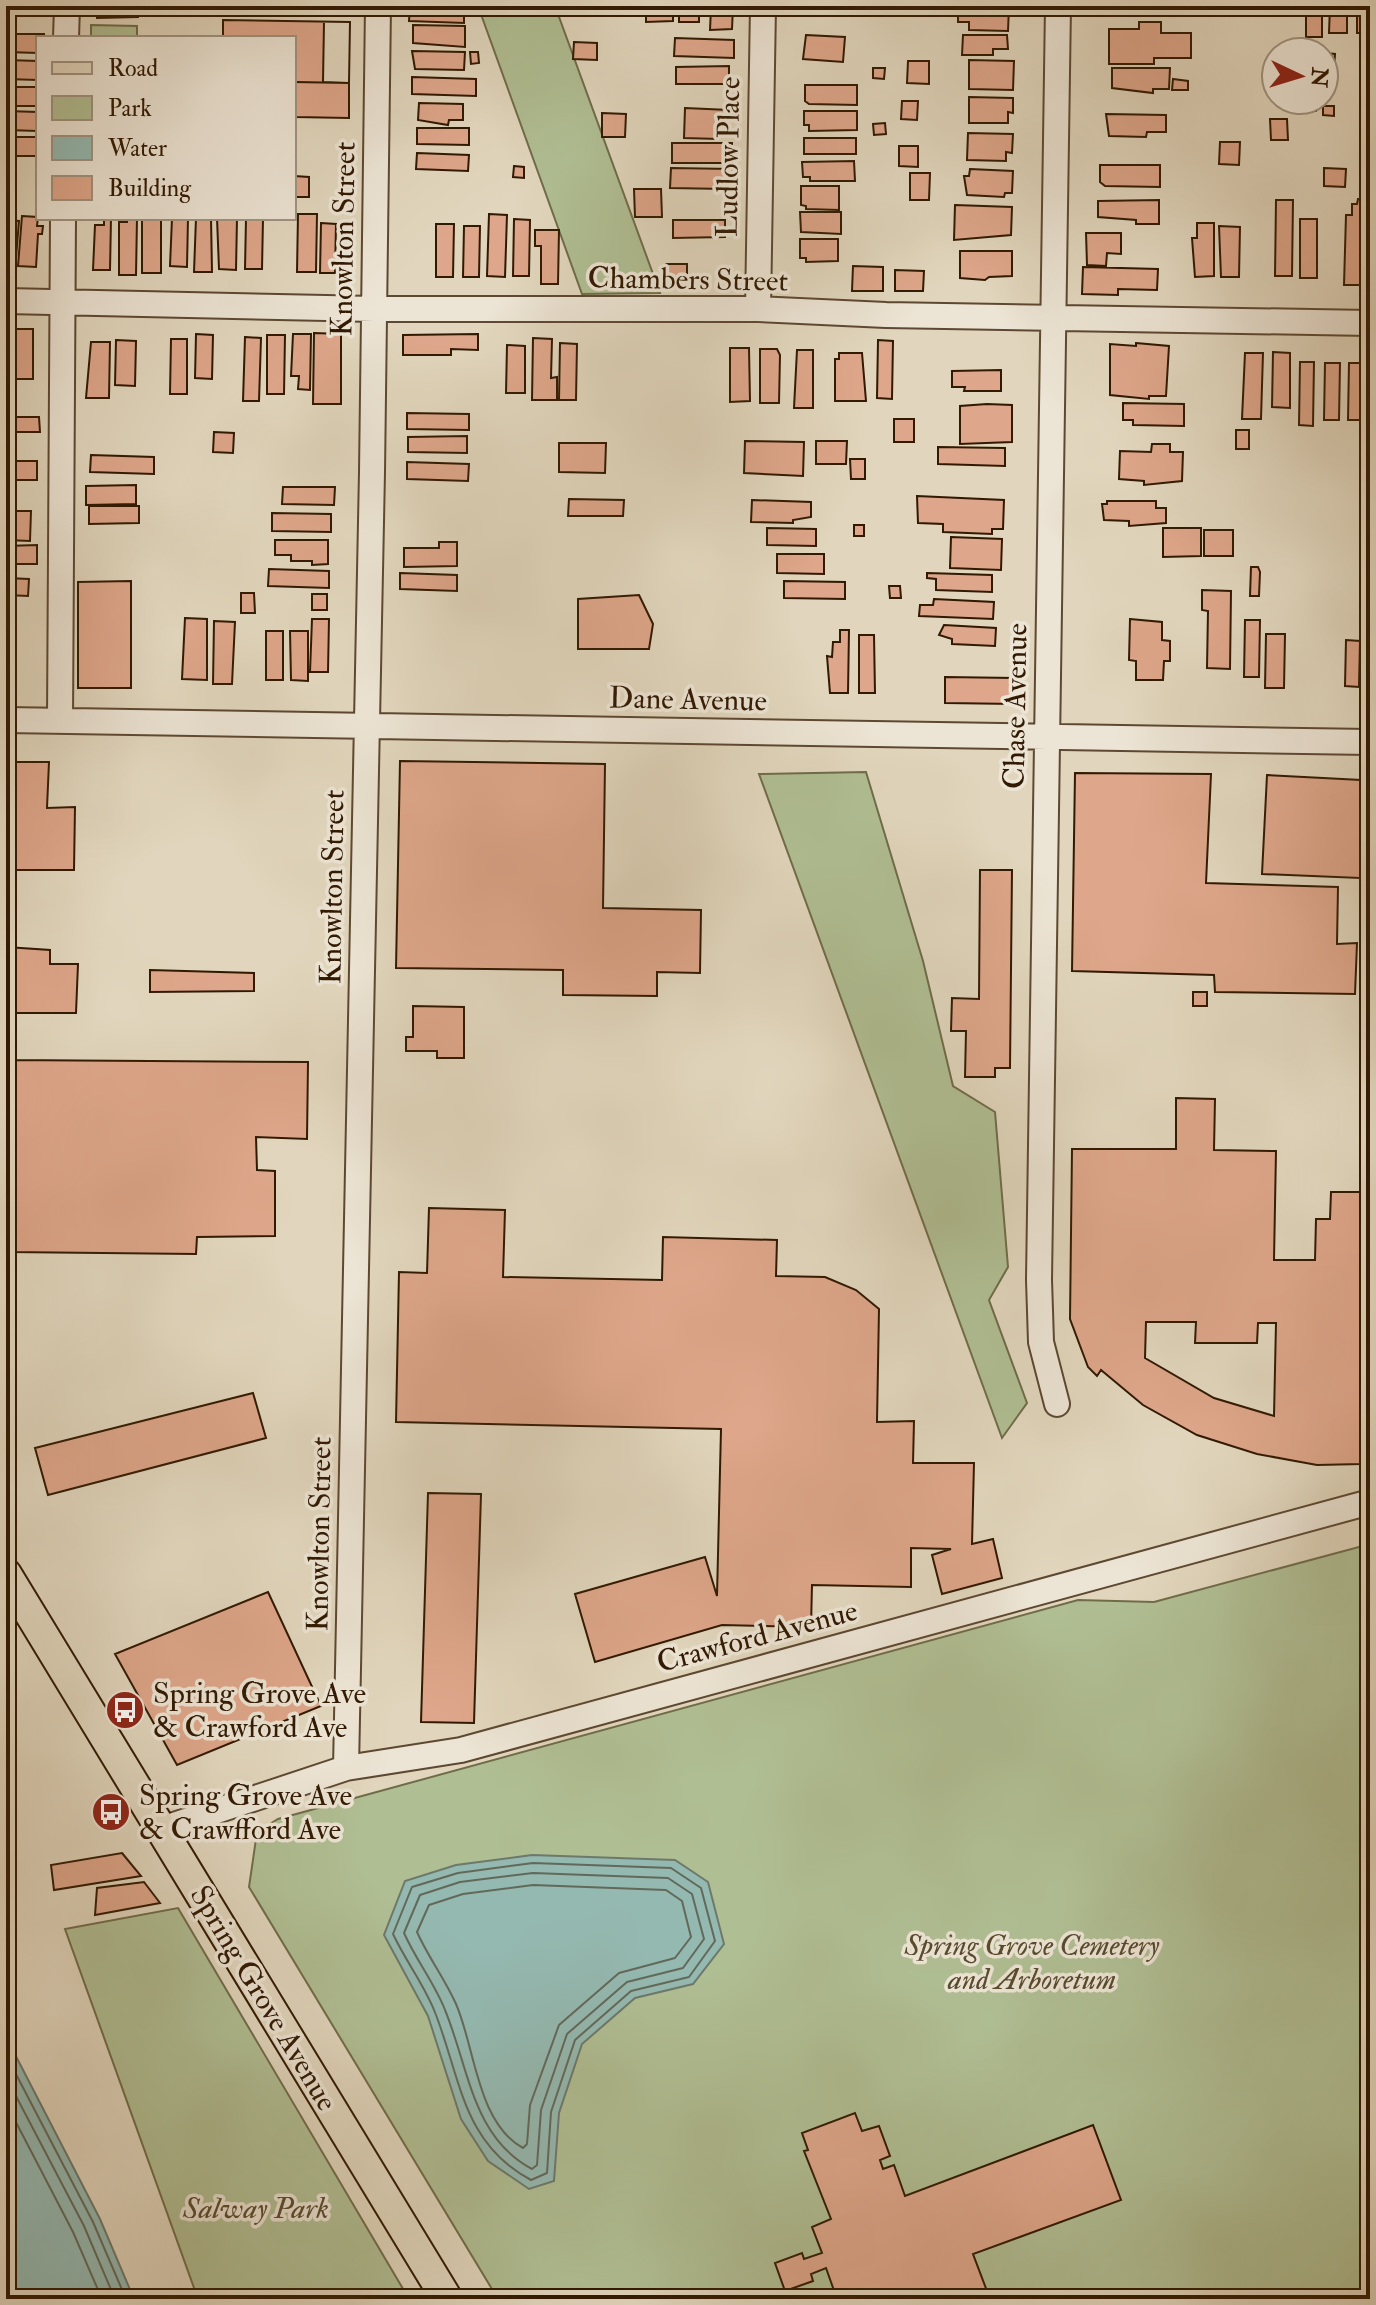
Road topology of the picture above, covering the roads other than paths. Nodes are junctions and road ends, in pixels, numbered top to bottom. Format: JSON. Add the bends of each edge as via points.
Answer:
{"nodes":[{"id":1,"x":67,"y":6,"type":"edge"},
{"id":2,"x":378,"y":6,"type":"edge"},
{"id":3,"x":763,"y":6,"type":"edge"},
{"id":4,"x":1058,"y":6,"type":"edge"},
{"id":5,"x":66,"y":36,"type":"edge"},
{"id":6,"x":63,"y":220,"type":"edge"},
{"id":7,"x":6,"y":301,"type":"edge"},
{"id":8,"x":61,"y":303,"type":"junction"},
{"id":9,"x":374,"y":309,"type":"junction"},
{"id":10,"x":758,"y":309,"type":"junction"},
{"id":11,"x":1053,"y":319,"type":"junction"},
{"id":12,"x":1370,"y":323,"type":"edge"},
{"id":13,"x":6,"y":720,"type":"edge"},
{"id":14,"x":60,"y":721,"type":"junction"},
{"id":15,"x":366,"y":727,"type":"junction"},
{"id":16,"x":1047,"y":736,"type":"junction"},
{"id":17,"x":1370,"y":742,"type":"edge"},
{"id":18,"x":1057,"y":1404,"type":"dead end"},
{"id":19,"x":1370,"y":1502,"type":"edge"},
{"id":20,"x":6,"y":1574,"type":"edge"},
{"id":21,"x":346,"y":1768,"type":"junction"},
{"id":22,"x":162,"y":1829,"type":"junction"},
{"id":23,"x":447,"y":2299,"type":"edge"}],
"edges":[{"from":1,"to":5,"type":"street"},
{"from":2,"to":9,"type":"street","name":"Knowlton Street"},
{"from":3,"to":10,"type":"street","name":"Ludlow Place"},
{"from":4,"to":11,"type":"street","name":"Chase Avenue"},
{"from":6,"to":8,"type":"street"},
{"from":7,"to":8,"type":"street","name":"Chambers Street"},
{"from":8,"to":9,"type":"street","name":"Chambers Street"},
{"from":8,"to":14,"type":"street"},
{"from":9,"to":10,"type":"street","name":"Chambers Street"},
{"from":9,"to":15,"type":"street","name":"Knowlton Street"},
{"from":10,"to":11,"type":"street","name":"Chambers Street"},
{"from":11,"to":12,"type":"street","name":"Chambers Street"},
{"from":11,"to":16,"type":"street","name":"Chase Avenue"},
{"from":13,"to":14,"type":"street","name":"Dane Avenue"},
{"from":14,"to":15,"type":"street","name":"Dane Avenue"},
{"from":15,"to":16,"type":"street","name":"Dane Avenue"},
{"from":15,"to":21,"type":"street","name":"Knowlton Street"},
{"from":16,"to":17,"type":"street","name":"Dane Avenue"},
{"from":16,"to":18,"type":"street","name":"Chase Avenue","via":[[1039,1280],[1041,1342]]},
{"from":19,"to":21,"type":"street","name":"Crawford Avenue","via":[[461,1750]]},
{"from":20,"to":22,"type":"main road","name":"Spring Grove Avenue"},
{"from":21,"to":22,"type":"street","name":"Crawford Avenue"},
{"from":22,"to":23,"type":"main road","name":"Spring Grove Avenue"}]}
